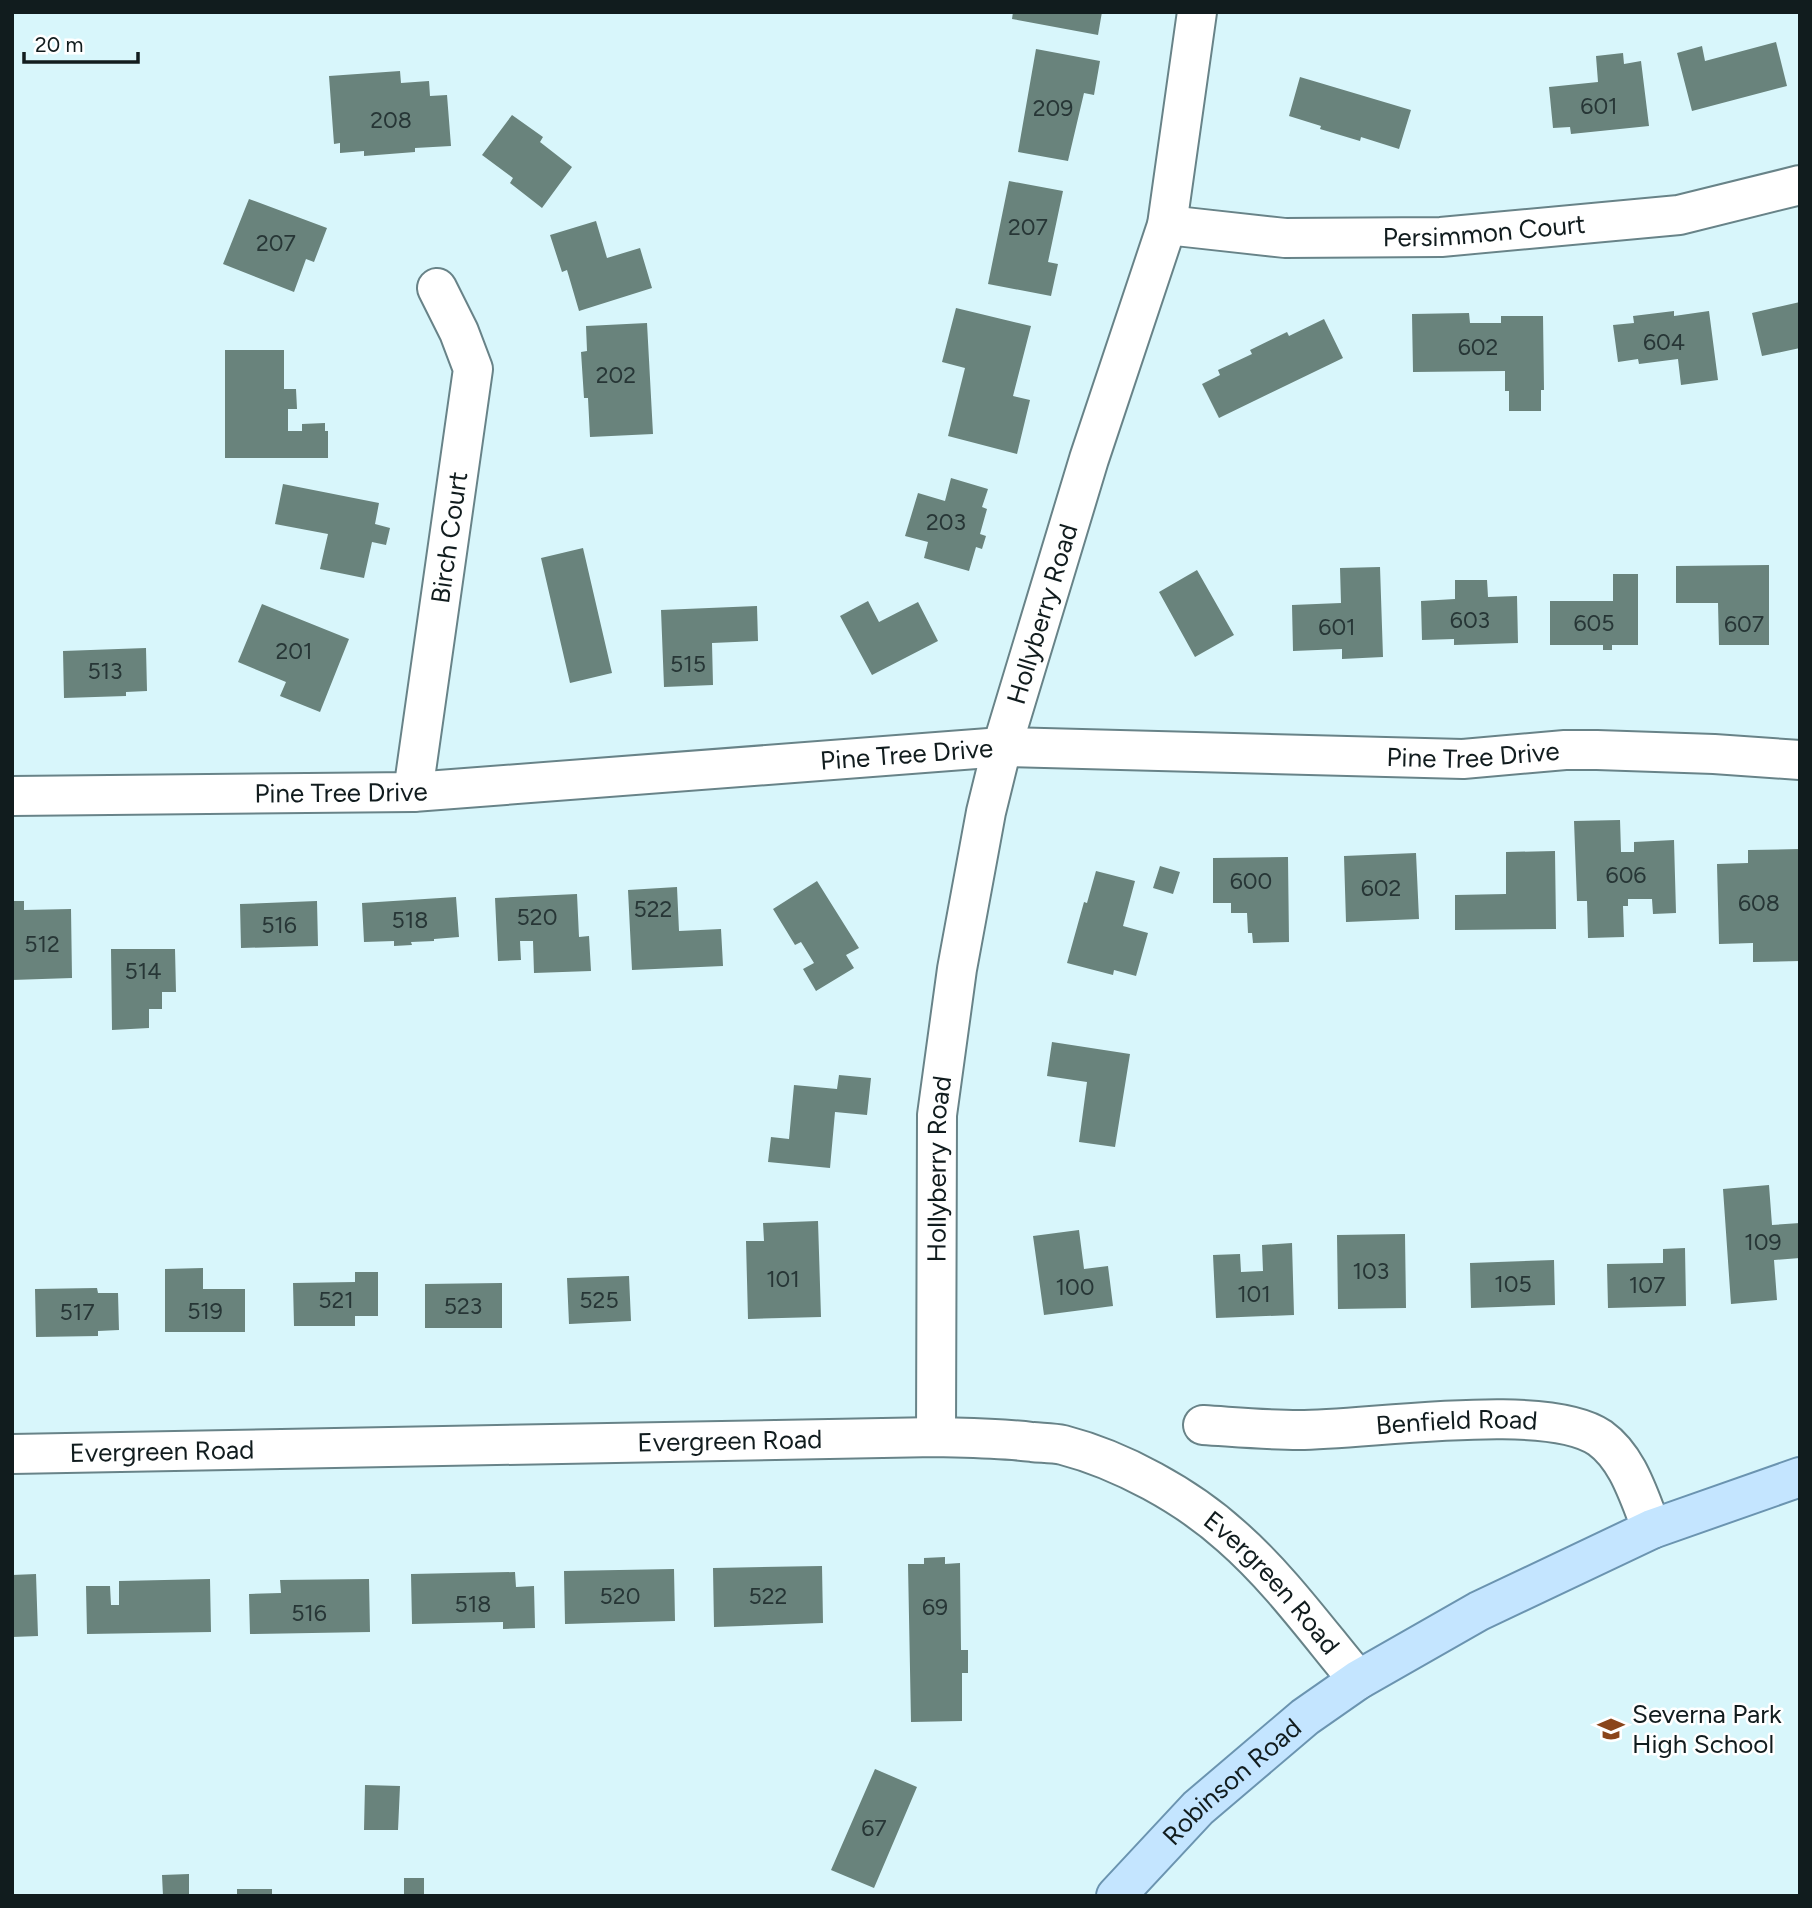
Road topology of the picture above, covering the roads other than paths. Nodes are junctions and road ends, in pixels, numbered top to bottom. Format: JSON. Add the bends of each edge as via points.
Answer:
{"nodes":[{"id":1,"x":1196,"y":12,"type":"edge"},
{"id":2,"x":1800,"y":185,"type":"edge"},
{"id":3,"x":1167,"y":226,"type":"junction"},
{"id":4,"x":437,"y":288,"type":"dead end"},
{"id":5,"x":1002,"y":747,"type":"junction"},
{"id":6,"x":1800,"y":760,"type":"edge"},
{"id":7,"x":413,"y":792,"type":"junction"},
{"id":8,"x":12,"y":796,"type":"edge"},
{"id":9,"x":1203,"y":1425,"type":"dead end"},
{"id":10,"x":936,"y":1437,"type":"junction"},
{"id":11,"x":12,"y":1454,"type":"edge"},
{"id":12,"x":1800,"y":1477,"type":"edge"},
{"id":13,"x":1652,"y":1529,"type":"junction"},
{"id":14,"x":1358,"y":1680,"type":"junction"},
{"id":15,"x":1116,"y":1896,"type":"edge"}],
"edges":[{"from":1,"to":3,"type":"street","name":"Hollyberry Road"},
{"from":2,"to":3,"type":"street","name":"Persimmon Court","via":[[1679,215],[1441,237],[1285,238]]},
{"from":3,"to":5,"type":"street","name":"Hollyberry Road","via":[[1088,459]]},
{"from":4,"to":7,"type":"street","name":"Birch Court","via":[[473,369]]},
{"from":5,"to":6,"type":"street","name":"Pine Tree Drive","via":[[1463,759],[1586,750]]},
{"from":5,"to":7,"type":"street","name":"Pine Tree Drive"},
{"from":5,"to":10,"type":"street","name":"Hollyberry Road","via":[[957,969],[937,1115]]},
{"from":7,"to":8,"type":"street","name":"Pine Tree Drive"},
{"from":9,"to":13,"type":"street","name":"Benfield Road","via":[[1299,1430],[1492,1420],[1566,1424],[1599,1437],[1619,1454]]},
{"from":10,"to":11,"type":"street","name":"Evergreen Road"},
{"from":10,"to":14,"type":"street","name":"Evergreen Road","via":[[1062,1445],[1161,1486],[1231,1535]]},
{"from":12,"to":13,"type":"main road"},
{"from":13,"to":14,"type":"main road","via":[[1479,1611]]},
{"from":14,"to":15,"type":"main road","name":"Robinson Road","via":[[1305,1717],[1198,1808]]}]}
